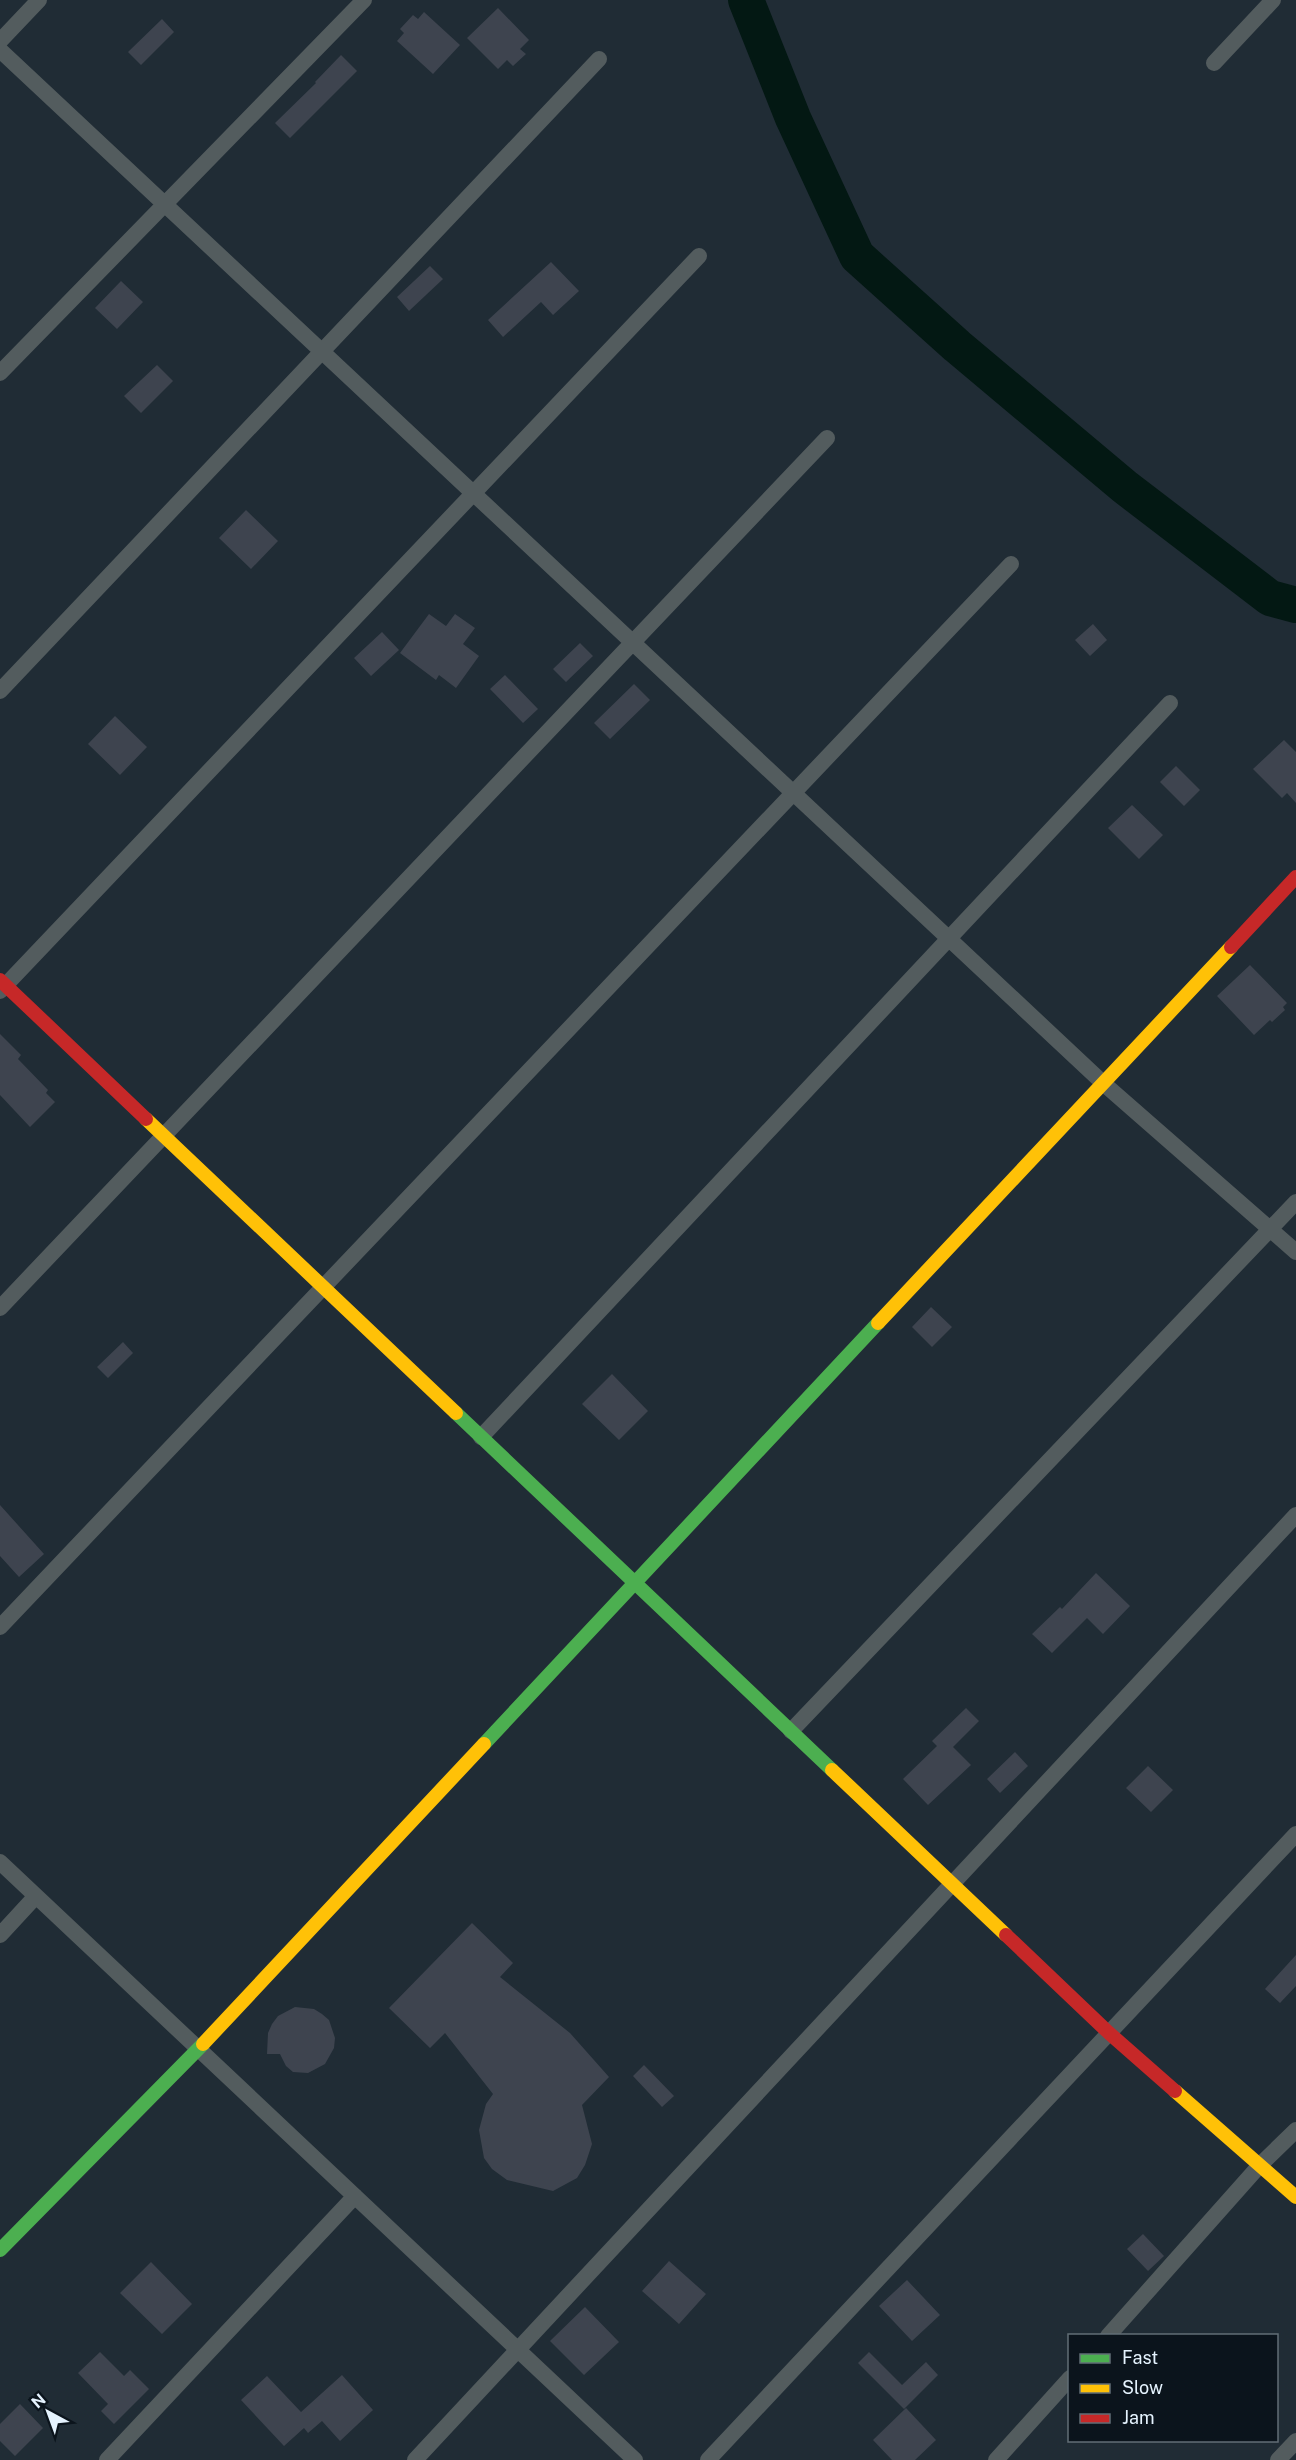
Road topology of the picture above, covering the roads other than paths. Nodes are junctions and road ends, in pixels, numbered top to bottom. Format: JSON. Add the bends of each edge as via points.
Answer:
{"nodes":[{"id":1,"x":39,"y":0,"type":"edge"},
{"id":2,"x":364,"y":0,"type":"edge"},
{"id":3,"x":1273,"y":0,"type":"edge"},
{"id":4,"x":0,"y":41,"type":"edge"},
{"id":5,"x":0,"y":50,"type":"edge"},
{"id":6,"x":599,"y":59,"type":"dead end"},
{"id":7,"x":1214,"y":63,"type":"dead end"},
{"id":8,"x":165,"y":204,"type":"junction"},
{"id":9,"x":699,"y":256,"type":"dead end"},
{"id":10,"x":322,"y":351,"type":"junction"},
{"id":11,"x":0,"y":373,"type":"edge"},
{"id":12,"x":827,"y":438,"type":"dead end"},
{"id":13,"x":474,"y":493,"type":"junction"},
{"id":14,"x":1011,"y":564,"type":"dead end"},
{"id":15,"x":633,"y":642,"type":"junction"},
{"id":16,"x":0,"y":691,"type":"edge"},
{"id":17,"x":1170,"y":703,"type":"dead end"},
{"id":18,"x":793,"y":793,"type":"junction"},
{"id":19,"x":1296,"y":877,"type":"edge"},
{"id":20,"x":949,"y":939,"type":"junction"},
{"id":21,"x":2,"y":985,"type":"edge"},
{"id":22,"x":1103,"y":1083,"type":"junction"},
{"id":23,"x":164,"y":1136,"type":"junction"},
{"id":24,"x":1296,"y":1202,"type":"edge"},
{"id":25,"x":1271,"y":1229,"type":"junction"},
{"id":26,"x":1296,"y":1252,"type":"edge"},
{"id":27,"x":323,"y":1287,"type":"junction"},
{"id":28,"x":0,"y":1308,"type":"edge"},
{"id":29,"x":481,"y":1437,"type":"junction"},
{"id":30,"x":1296,"y":1515,"type":"edge"},
{"id":31,"x":635,"y":1583,"type":"junction"},
{"id":32,"x":0,"y":1628,"type":"edge"},
{"id":33,"x":791,"y":1731,"type":"junction"},
{"id":34,"x":1296,"y":1834,"type":"edge"},
{"id":35,"x":0,"y":1862,"type":"edge"},
{"id":36,"x":953,"y":1884,"type":"junction"},
{"id":37,"x":36,"y":1896,"type":"junction"},
{"id":38,"x":0,"y":1935,"type":"edge"},
{"id":39,"x":1109,"y":2033,"type":"junction"},
{"id":40,"x":198,"y":2049,"type":"junction"},
{"id":41,"x":1296,"y":2130,"type":"edge"},
{"id":42,"x":1260,"y":2165,"type":"junction"},
{"id":43,"x":355,"y":2196,"type":"junction"},
{"id":44,"x":1296,"y":2197,"type":"edge"},
{"id":45,"x":0,"y":2250,"type":"edge"},
{"id":46,"x":1109,"y":2334,"type":"edge"},
{"id":47,"x":518,"y":2350,"type":"junction"},
{"id":48,"x":1068,"y":2380,"type":"edge"},
{"id":49,"x":1296,"y":2441,"type":"edge"},
{"id":50,"x":106,"y":2460,"type":"edge"},
{"id":51,"x":415,"y":2460,"type":"edge"},
{"id":52,"x":635,"y":2460,"type":"edge"},
{"id":53,"x":708,"y":2460,"type":"edge"},
{"id":54,"x":996,"y":2460,"type":"edge"},
{"id":55,"x":1278,"y":2460,"type":"edge"}],
"edges":[{"from":1,"to":4,"type":"street"},
{"from":2,"to":8,"type":"street"},
{"from":3,"to":7,"type":"street"},
{"from":5,"to":8,"type":"street"},
{"from":6,"to":10,"type":"street"},
{"from":8,"to":10,"type":"street"},
{"from":8,"to":11,"type":"street"},
{"from":9,"to":13,"type":"street"},
{"from":10,"to":13,"type":"street"},
{"from":10,"to":16,"type":"street"},
{"from":12,"to":15,"type":"street"},
{"from":13,"to":15,"type":"street"},
{"from":13,"to":21,"type":"street"},
{"from":14,"to":18,"type":"street"},
{"from":15,"to":18,"type":"street"},
{"from":15,"to":23,"type":"street"},
{"from":17,"to":20,"type":"street"},
{"from":18,"to":20,"type":"street"},
{"from":18,"to":27,"type":"street"},
{"from":19,"to":22,"type":"street"},
{"from":20,"to":22,"type":"street"},
{"from":20,"to":29,"type":"street"},
{"from":21,"to":23,"type":"street"},
{"from":22,"to":25,"type":"street"},
{"from":22,"to":31,"type":"street"},
{"from":23,"to":27,"type":"street"},
{"from":23,"to":28,"type":"street"},
{"from":24,"to":25,"type":"street"},
{"from":25,"to":26,"type":"street"},
{"from":25,"to":33,"type":"street"},
{"from":27,"to":29,"type":"street"},
{"from":27,"to":32,"type":"street"},
{"from":29,"to":31,"type":"street"},
{"from":30,"to":36,"type":"street"},
{"from":31,"to":33,"type":"street"},
{"from":31,"to":40,"type":"street"},
{"from":33,"to":36,"type":"street"},
{"from":34,"to":39,"type":"street"},
{"from":35,"to":37,"type":"street"},
{"from":36,"to":39,"type":"street"},
{"from":36,"to":47,"type":"street"},
{"from":37,"to":38,"type":"street"},
{"from":37,"to":40,"type":"street"},
{"from":39,"to":42,"type":"street"},
{"from":39,"to":53,"type":"street"},
{"from":40,"to":43,"type":"street"},
{"from":40,"to":45,"type":"street"},
{"from":41,"to":42,"type":"street"},
{"from":42,"to":44,"type":"street"},
{"from":42,"to":46,"type":"street"},
{"from":43,"to":47,"type":"street"},
{"from":43,"to":50,"type":"street"},
{"from":47,"to":51,"type":"street"},
{"from":47,"to":52,"type":"street"},
{"from":48,"to":54,"type":"street"},
{"from":49,"to":55,"type":"street"}]}
